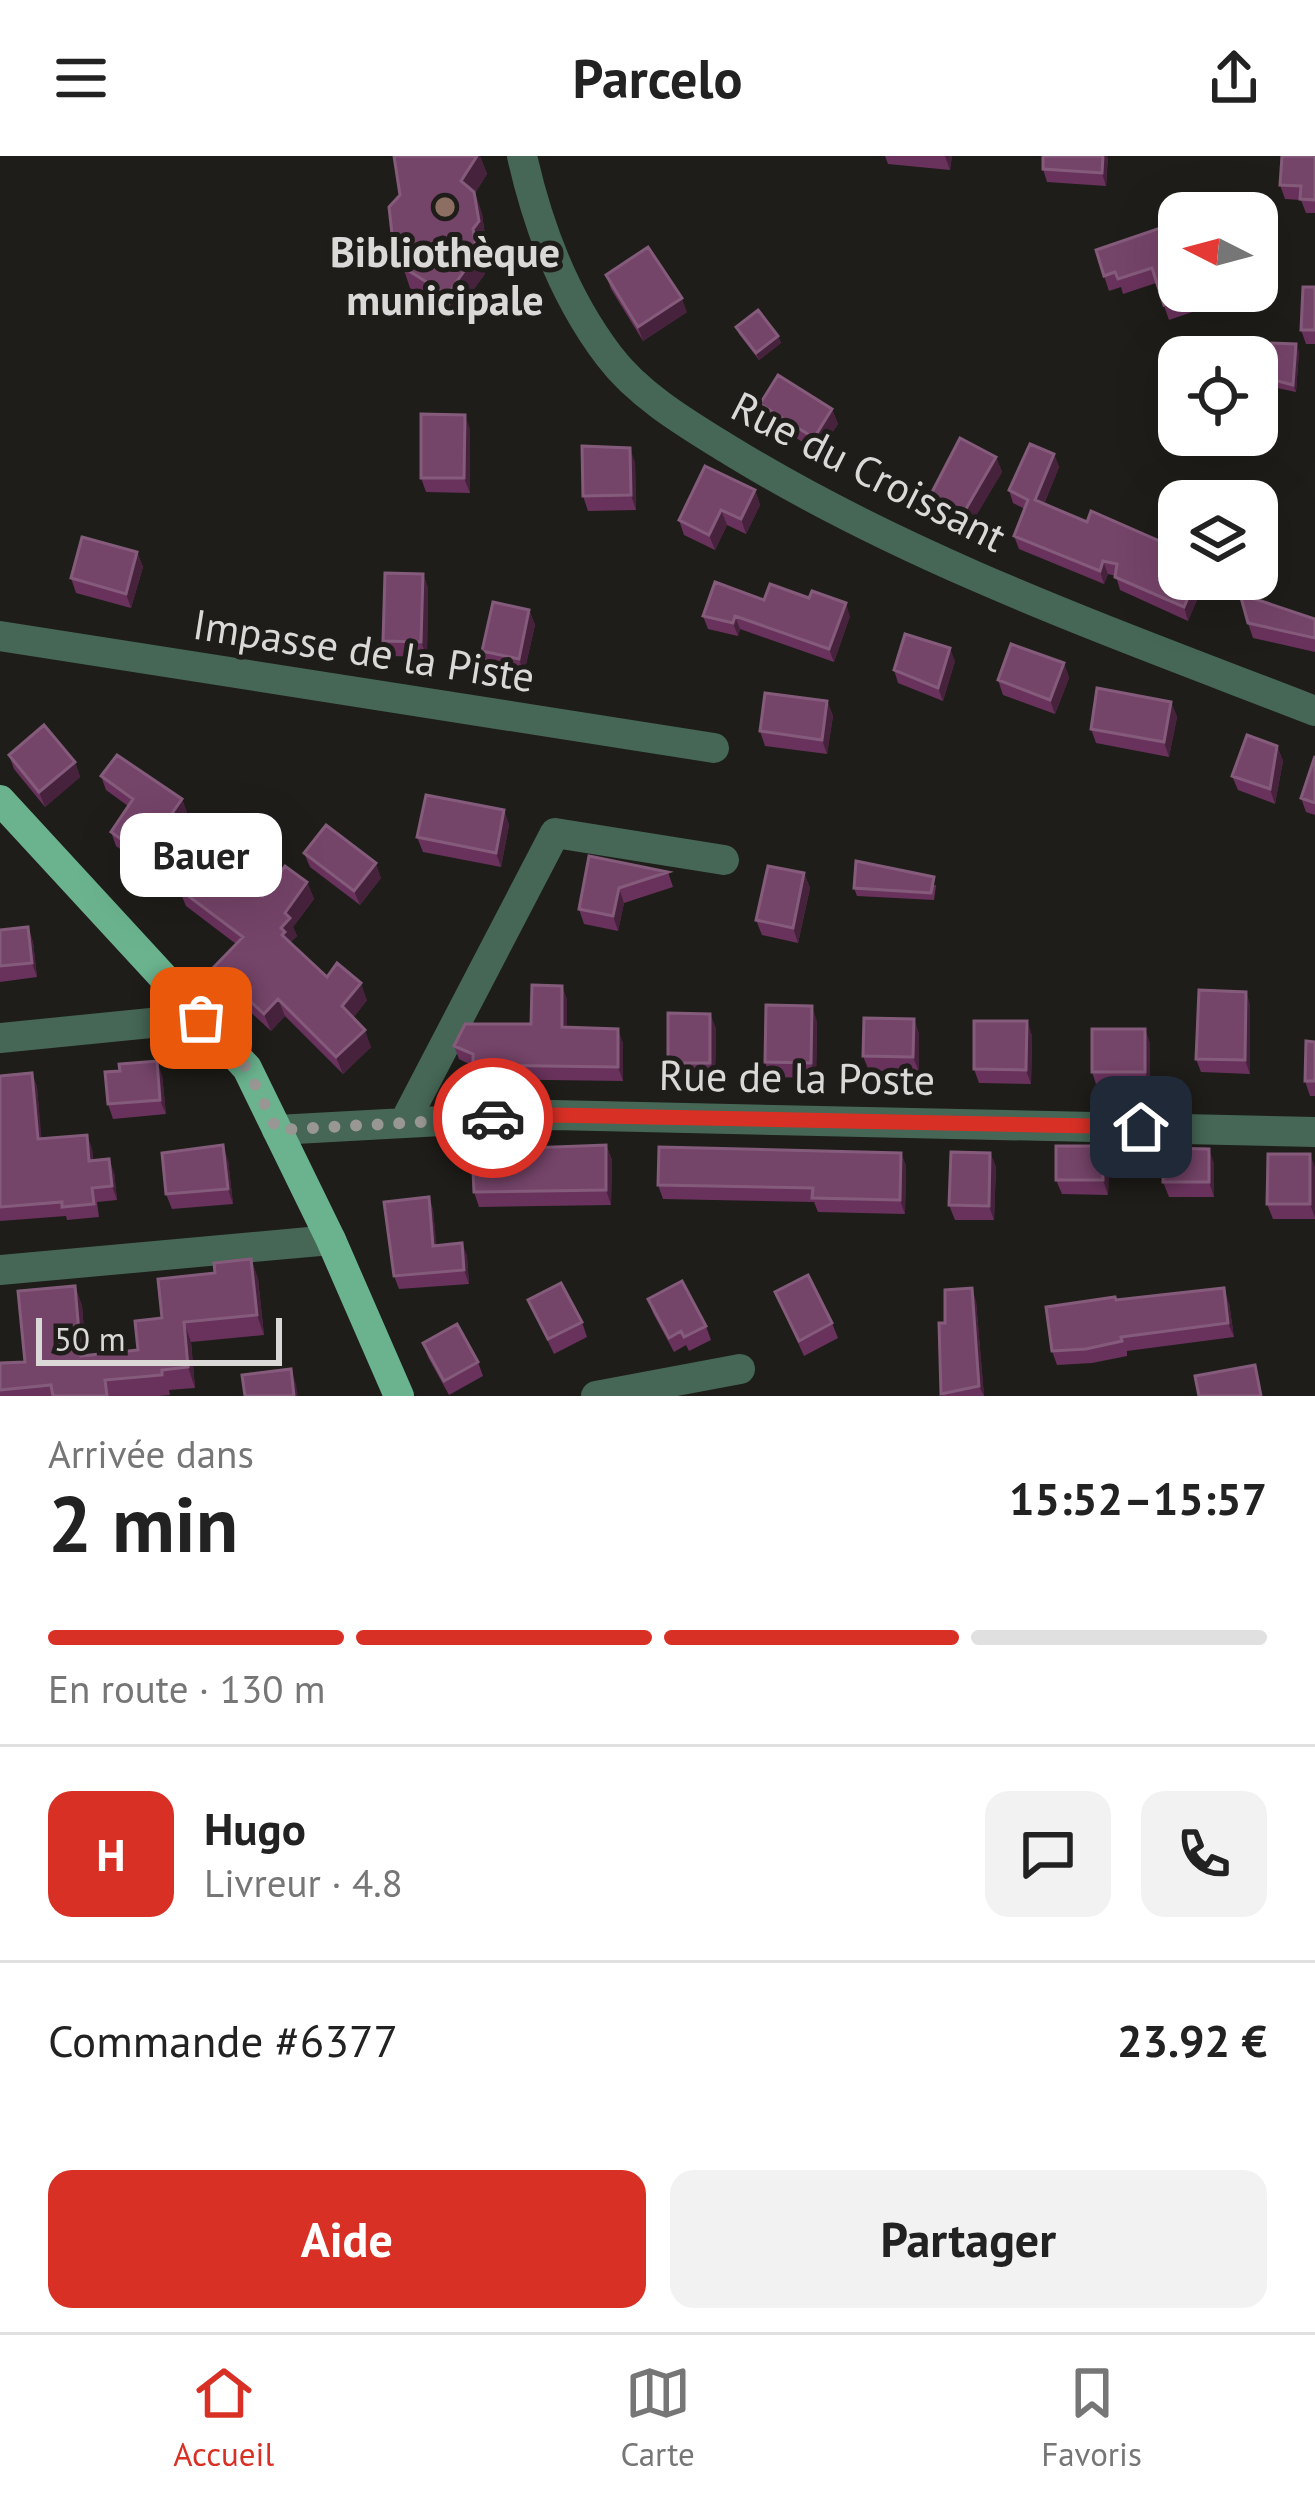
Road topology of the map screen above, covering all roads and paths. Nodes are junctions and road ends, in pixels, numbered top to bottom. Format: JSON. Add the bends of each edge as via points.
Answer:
{"nodes":[{"id":1,"x":522,"y":156,"type":"edge"},
{"id":2,"x":0,"y":636,"type":"edge"},
{"id":3,"x":1315,"y":711,"type":"edge"},
{"id":4,"x":714,"y":748,"type":"dead end"},
{"id":5,"x":4,"y":809,"type":"edge"},
{"id":6,"x":724,"y":860,"type":"dead end"},
{"id":7,"x":201,"y":1018,"type":"junction"},
{"id":8,"x":0,"y":1038,"type":"edge"},
{"id":9,"x":404,"y":1123,"type":"junction"},
{"id":10,"x":277,"y":1130,"type":"junction"},
{"id":11,"x":1315,"y":1132,"type":"edge"},
{"id":12,"x":331,"y":1240,"type":"junction"},
{"id":13,"x":0,"y":1270,"type":"edge"},
{"id":14,"x":740,"y":1370,"type":"dead end"},
{"id":15,"x":398,"y":1396,"type":"edge"},
{"id":16,"x":596,"y":1396,"type":"edge"}],
"edges":[{"from":1,"to":3,"type":"street","name":"Rue du Croissant","via":[[566,289],[611,359],[675,416],[775,478],[944,562]]},
{"from":2,"to":4,"type":"street","name":"Impasse de la Piste"},
{"from":5,"to":7,"type":"main road"},
{"from":6,"to":9,"type":"street","via":[[554,833]]},
{"from":7,"to":8,"type":"street"},
{"from":7,"to":10,"type":"main road","via":[[247,1068]]},
{"from":9,"to":10,"type":"street","name":"Rue de la Poste"},
{"from":9,"to":11,"type":"street","name":"Rue de la Poste","via":[[553,1115]]},
{"from":10,"to":12,"type":"main road"},
{"from":12,"to":13,"type":"street"},
{"from":12,"to":15,"type":"main road"},
{"from":14,"to":16,"type":"street"}]}
